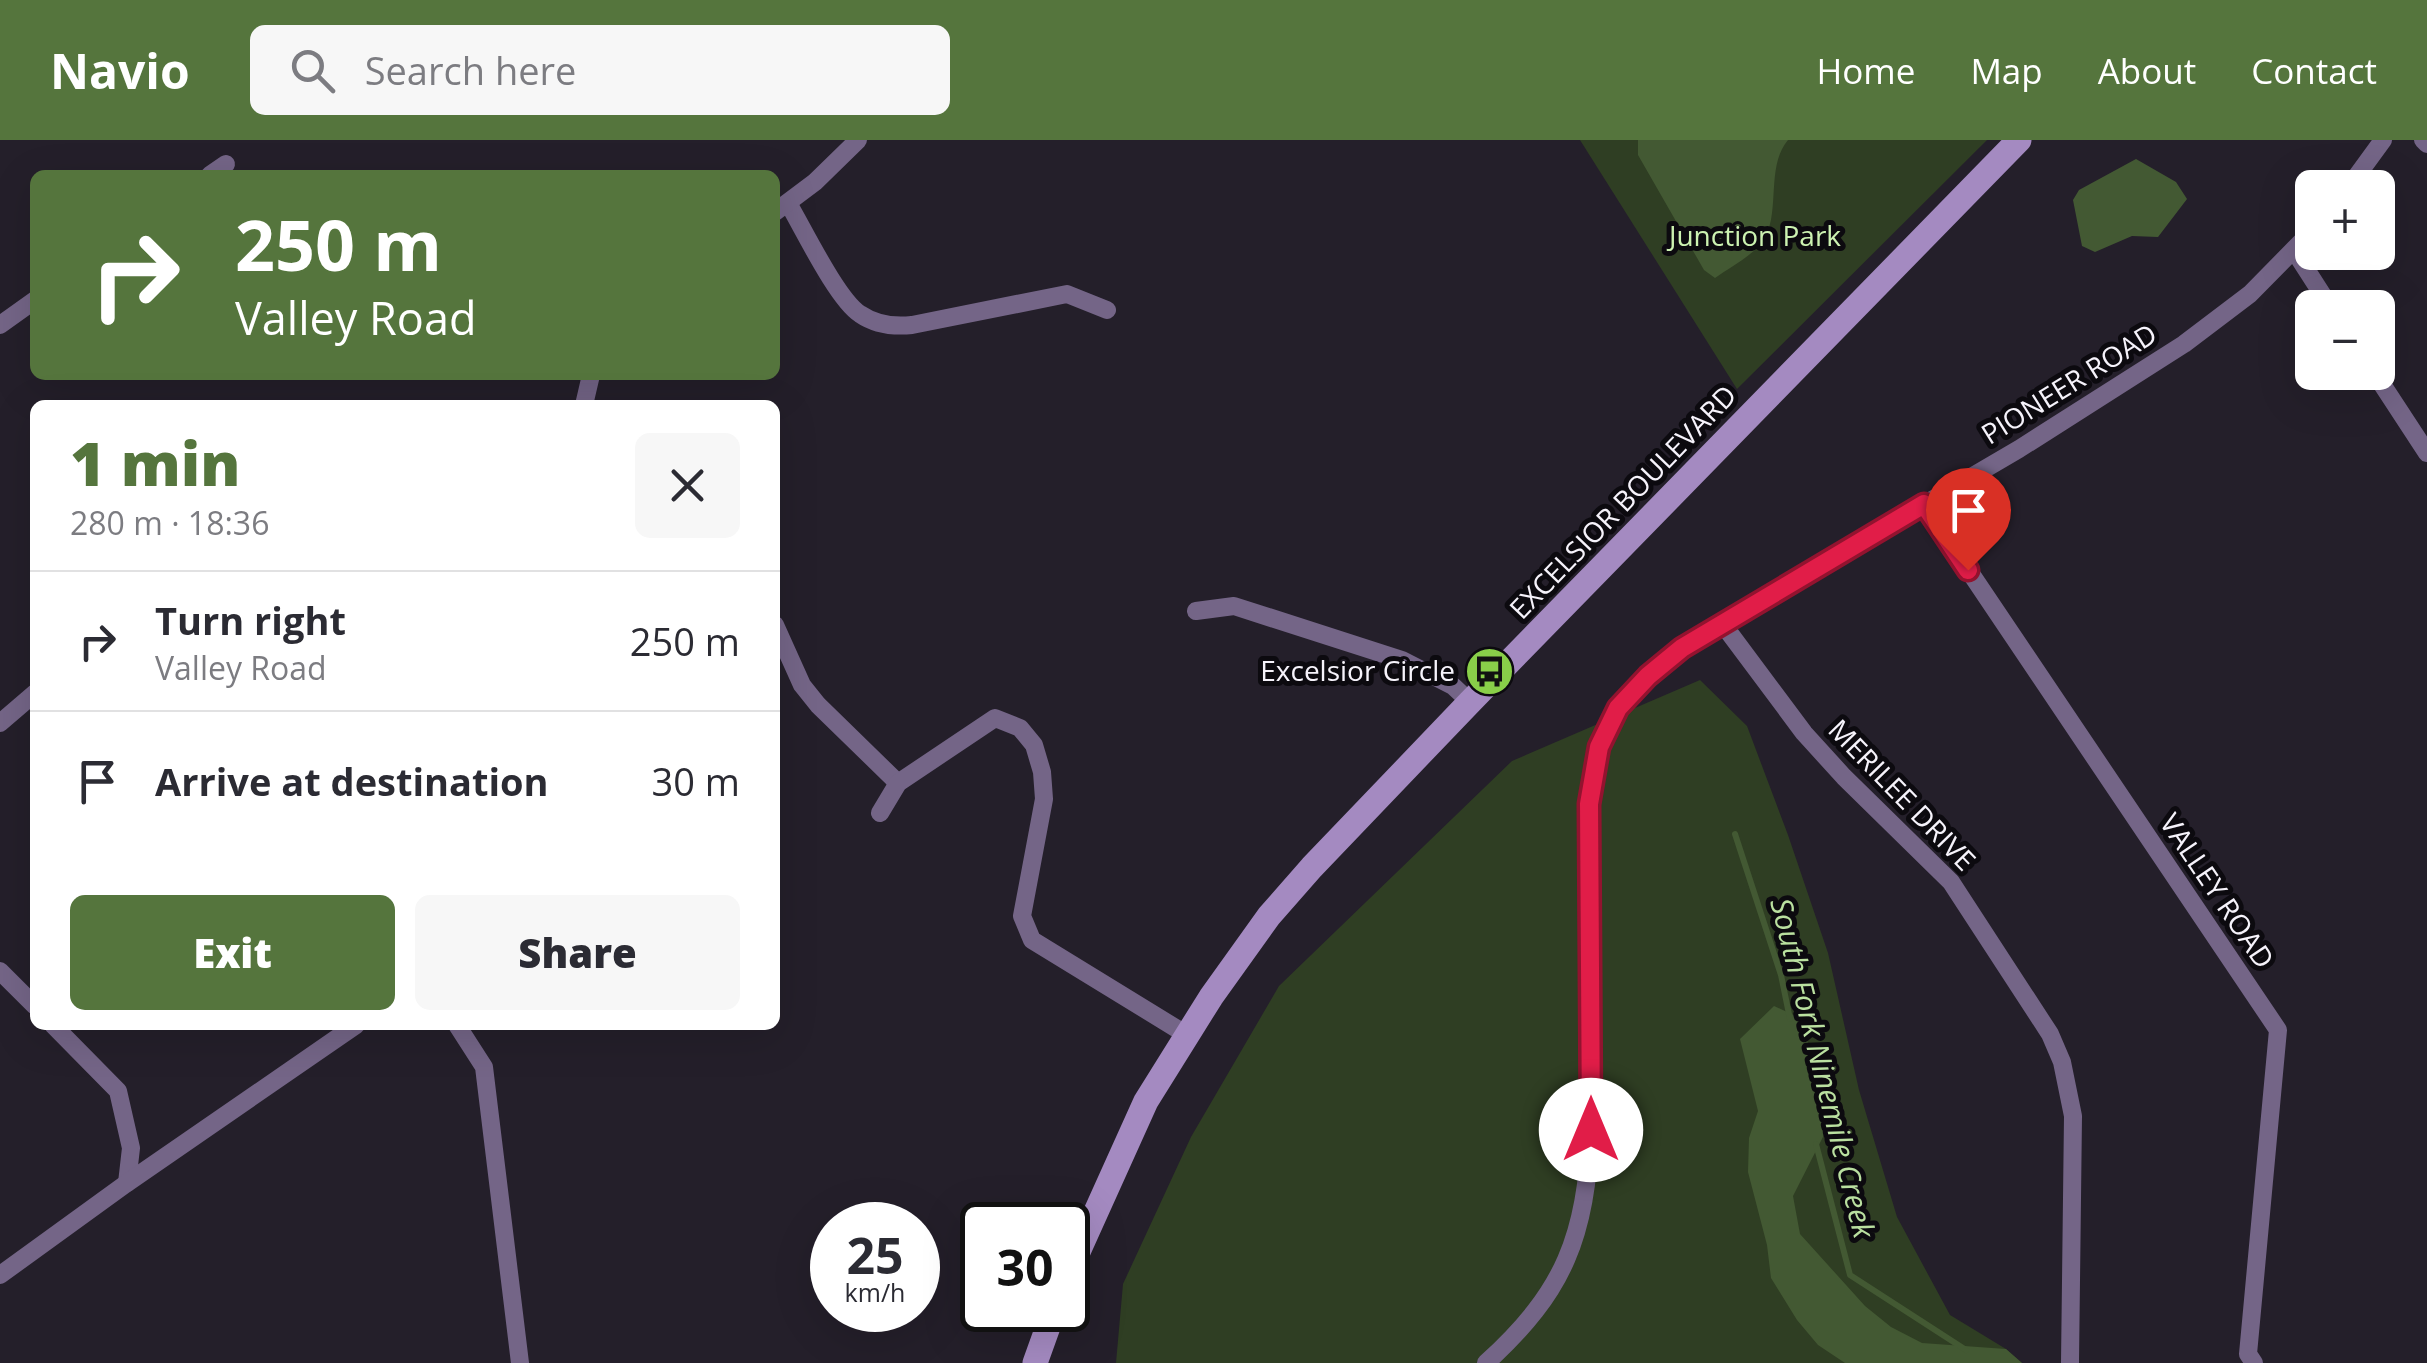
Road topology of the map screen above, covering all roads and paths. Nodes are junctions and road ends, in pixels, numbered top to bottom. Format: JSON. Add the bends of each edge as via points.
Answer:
{"nodes":[{"id":1,"x":858,"y":140,"type":"edge"},
{"id":2,"x":2019,"y":140,"type":"edge"},
{"id":3,"x":2384,"y":140,"type":"edge"},
{"id":4,"x":226,"y":164,"type":"dead end"},
{"id":5,"x":217,"y":170,"type":"edge"},
{"id":6,"x":2362,"y":170,"type":"edge"},
{"id":7,"x":782,"y":208,"type":"edge"},
{"id":8,"x":2295,"y":252,"type":"edge"},
{"id":9,"x":30,"y":303,"type":"edge"},
{"id":10,"x":1107,"y":310,"type":"dead end"},
{"id":11,"x":0,"y":324,"type":"edge"},
{"id":12,"x":2386,"y":390,"type":"edge"},
{"id":13,"x":2427,"y":452,"type":"edge"},
{"id":14,"x":1924,"y":504,"type":"junction"},
{"id":15,"x":1196,"y":611,"type":"dead end"},
{"id":16,"x":1722,"y":622,"type":"junction"},
{"id":17,"x":780,"y":636,"type":"edge"},
{"id":18,"x":30,"y":697,"type":"edge"},
{"id":19,"x":1470,"y":702,"type":"junction"},
{"id":20,"x":0,"y":724,"type":"edge"},
{"id":21,"x":898,"y":783,"type":"junction"},
{"id":22,"x":880,"y":813,"type":"dead end"},
{"id":23,"x":0,"y":970,"type":"edge"},
{"id":24,"x":30,"y":1001,"type":"edge"},
{"id":25,"x":59,"y":1030,"type":"edge"},
{"id":26,"x":349,"y":1030,"type":"edge"},
{"id":27,"x":460,"y":1030,"type":"edge"},
{"id":28,"x":1187,"y":1035,"type":"junction"},
{"id":29,"x":127,"y":1182,"type":"junction"},
{"id":30,"x":1090,"y":1225,"type":"edge"},
{"id":31,"x":0,"y":1275,"type":"edge"},
{"id":32,"x":1046,"y":1332,"type":"edge"},
{"id":33,"x":520,"y":1363,"type":"edge"},
{"id":34,"x":1035,"y":1363,"type":"edge"},
{"id":35,"x":1486,"y":1363,"type":"edge"},
{"id":36,"x":2070,"y":1363,"type":"edge"},
{"id":37,"x":2254,"y":1363,"type":"edge"}],
"edges":[{"from":1,"to":7,"type":"street"},
{"from":2,"to":19,"type":"main road","name":"EXCELSIOR BOULEVARD"},
{"from":3,"to":6,"type":"street"},
{"from":4,"to":5,"type":"street"},
{"from":7,"to":10,"type":"street","via":[[856,312],[874,322],[912,325],[1067,294]]},
{"from":8,"to":14,"type":"street","name":"PIONEER ROAD","via":[[2184,344]]},
{"from":9,"to":11,"type":"street"},
{"from":12,"to":13,"type":"street"},
{"from":14,"to":16,"type":"street","name":"PIONEER ROAD"},
{"from":14,"to":37,"type":"street","name":"VALLEY ROAD","via":[[2278,1030],[2248,1354]]},
{"from":15,"to":19,"type":"street","via":[[1234,606],[1402,660]]},
{"from":16,"to":35,"type":"street","name":"PIONEER ROAD","via":[[1648,676],[1618,708],[1599,747],[1589,804],[1591,1130],[1585,1198],[1558,1278]]},
{"from":16,"to":36,"type":"street","name":"MERILEE DRIVE","via":[[1804,733],[1951,882],[2050,1034],[2073,1116]]},
{"from":17,"to":21,"type":"street","via":[[818,704]]},
{"from":18,"to":20,"type":"street"},
{"from":19,"to":28,"type":"main road","name":"EXCELSIOR BOULEVARD","via":[[1269,916]]},
{"from":21,"to":22,"type":"street"},
{"from":21,"to":28,"type":"street","via":[[995,718],[1020,728],[1034,746],[1044,800],[1022,916],[1032,940]]},
{"from":23,"to":24,"type":"street"},
{"from":25,"to":29,"type":"street","via":[[118,1091],[131,1148]]},
{"from":26,"to":29,"type":"street"},
{"from":27,"to":33,"type":"street","via":[[484,1068]]},
{"from":28,"to":30,"type":"main road","name":"EXCELSIOR BOULEVARD","via":[[1146,1102]]},
{"from":29,"to":31,"type":"street"},
{"from":32,"to":34,"type":"main road"}]}
